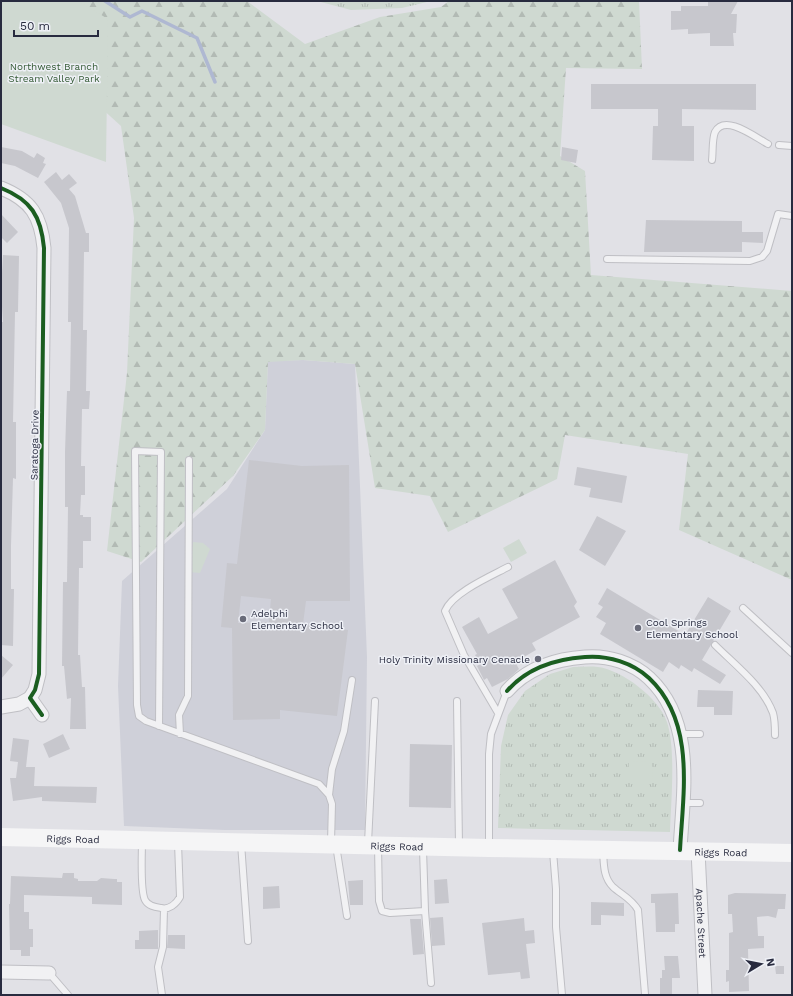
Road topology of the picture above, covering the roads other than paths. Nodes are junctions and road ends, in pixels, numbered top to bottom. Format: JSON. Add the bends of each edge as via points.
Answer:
{"nodes":[{"id":1,"x":768,"y":144,"type":"dead end"},
{"id":2,"x":779,"y":145,"type":"dead end"},
{"id":3,"x":792,"y":146,"type":"edge"},
{"id":4,"x":712,"y":160,"type":"dead end"},
{"id":5,"x":1,"y":188,"type":"edge"},
{"id":6,"x":792,"y":216,"type":"edge"},
{"id":7,"x":607,"y":259,"type":"dead end"},
{"id":8,"x":189,"y":460,"type":"dead end"},
{"id":9,"x":508,"y":567,"type":"dead end"},
{"id":10,"x":744,"y":608,"type":"dead end"},
{"id":11,"x":715,"y":645,"type":"dead end"},
{"id":12,"x":792,"y":653,"type":"edge"},
{"id":13,"x":352,"y":680,"type":"dead end"},
{"id":14,"x":507,"y":691,"type":"joint"},
{"id":15,"x":30,"y":698,"type":"junction"},
{"id":16,"x":376,"y":701,"type":"dead end"},
{"id":17,"x":457,"y":701,"type":"dead end"},
{"id":18,"x":1,"y":707,"type":"edge"},
{"id":19,"x":498,"y":713,"type":"junction"},
{"id":20,"x":42,"y":715,"type":"dead end"},
{"id":21,"x":159,"y":726,"type":"junction"},
{"id":22,"x":180,"y":734,"type":"junction"},
{"id":23,"x":680,"y":734,"type":"junction"},
{"id":24,"x":700,"y":734,"type":"dead end"},
{"id":25,"x":776,"y":735,"type":"dead end"},
{"id":26,"x":329,"y":795,"type":"junction"},
{"id":27,"x":682,"y":803,"type":"junction"},
{"id":28,"x":700,"y":803,"type":"dead end"},
{"id":29,"x":1,"y":836,"type":"edge"},
{"id":30,"x":142,"y":840,"type":"junction"},
{"id":31,"x":178,"y":840,"type":"junction"},
{"id":32,"x":241,"y":842,"type":"junction"},
{"id":33,"x":333,"y":844,"type":"junction"},
{"id":34,"x":373,"y":845,"type":"junction"},
{"id":35,"x":423,"y":847,"type":"junction"},
{"id":36,"x":459,"y":847,"type":"junction"},
{"id":37,"x":489,"y":848,"type":"junction"},
{"id":38,"x":553,"y":849,"type":"junction"},
{"id":39,"x":603,"y":849,"type":"junction"},
{"id":40,"x":680,"y":850,"type":"junction"},
{"id":41,"x":698,"y":850,"type":"junction"},
{"id":42,"x":792,"y":853,"type":"edge"},
{"id":43,"x":164,"y":909,"type":"junction"},
{"id":44,"x":425,"y":910,"type":"junction"},
{"id":45,"x":347,"y":916,"type":"dead end"},
{"id":46,"x":248,"y":941,"type":"dead end"},
{"id":47,"x":1,"y":972,"type":"edge"},
{"id":48,"x":49,"y":973,"type":"joint"},
{"id":49,"x":431,"y":984,"type":"dead end"},
{"id":50,"x":645,"y":994,"type":"dead end"},
{"id":51,"x":68,"y":995,"type":"edge"},
{"id":52,"x":162,"y":995,"type":"edge"},
{"id":53,"x":562,"y":995,"type":"edge"},
{"id":54,"x":705,"y":995,"type":"edge"}],
"edges":[{"from":1,"to":4,"type":"lane","via":[[734,125],[726,124],[714,134]]},
{"from":2,"to":3,"type":"lane"},
{"from":5,"to":15,"type":"street","name":"Saratoga Drive","via":[[12,192],[33,210],[42,230],[44,248],[39,674]]},
{"from":6,"to":7,"type":"lane","via":[[778,214],[767,251],[762,257],[750,261]]},
{"from":8,"to":22,"type":"lane","via":[[188,696],[180,715]]},
{"from":9,"to":19,"type":"lane","via":[[470,588],[448,604],[445,611],[464,655]]},
{"from":10,"to":12,"type":"lane"},
{"from":11,"to":25,"type":"lane","via":[[747,676],[763,696],[773,714]]},
{"from":13,"to":26,"type":"lane","via":[[344,731],[332,769]]},
{"from":14,"to":19,"type":"lane"},
{"from":14,"to":23,"type":"street","via":[[519,679],[545,664],[574,657],[611,659],[640,670],[661,690],[675,714]]},
{"from":15,"to":18,"type":"street","via":[[19,704]]},
{"from":15,"to":20,"type":"street"},
{"from":16,"to":34,"type":"lane"},
{"from":17,"to":36,"type":"lane"},
{"from":19,"to":37,"type":"lane","via":[[491,734],[489,754]]},
{"from":21,"to":21,"type":"lane","via":[[146,722],[139,716],[136,705],[135,451],[161,452]]},
{"from":21,"to":22,"type":"lane"},
{"from":22,"to":26,"type":"lane","via":[[319,784]]},
{"from":23,"to":24,"type":"lane"},
{"from":23,"to":27,"type":"street","via":[[683,767]]},
{"from":26,"to":33,"type":"lane","via":[[332,804]]},
{"from":27,"to":28,"type":"lane"},
{"from":27,"to":40,"type":"street"},
{"from":29,"to":30,"type":"main road","name":"Riggs Road"},
{"from":30,"to":31,"type":"main road","name":"Riggs Road"},
{"from":30,"to":43,"type":"lane","via":[[145,900],[150,906]]},
{"from":31,"to":32,"type":"main road","name":"Riggs Road"},
{"from":31,"to":43,"type":"lane","via":[[180,897],[176,905]]},
{"from":32,"to":33,"type":"main road","name":"Riggs Road"},
{"from":32,"to":46,"type":"lane"},
{"from":33,"to":34,"type":"main road","name":"Riggs Road"},
{"from":33,"to":45,"type":"lane"},
{"from":34,"to":35,"type":"main road","name":"Riggs Road"},
{"from":34,"to":44,"type":"lane","via":[[382,911],[390,913]]},
{"from":35,"to":36,"type":"main road","name":"Riggs Road"},
{"from":35,"to":44,"type":"lane"},
{"from":36,"to":37,"type":"main road","name":"Riggs Road"},
{"from":37,"to":38,"type":"main road","name":"Riggs Road"},
{"from":38,"to":39,"type":"main road","name":"Riggs Road"},
{"from":38,"to":53,"type":"lane"},
{"from":39,"to":40,"type":"main road","name":"Riggs Road"},
{"from":39,"to":50,"type":"lane","via":[[607,877],[638,910]]},
{"from":40,"to":41,"type":"main road","name":"Riggs Road"},
{"from":41,"to":42,"type":"main road","name":"Riggs Road"},
{"from":41,"to":54,"type":"street","name":"Apache Street"},
{"from":43,"to":52,"type":"lane","via":[[158,967]]},
{"from":44,"to":49,"type":"lane"},
{"from":47,"to":48,"type":"street"},
{"from":48,"to":51,"type":"lane"}]}
